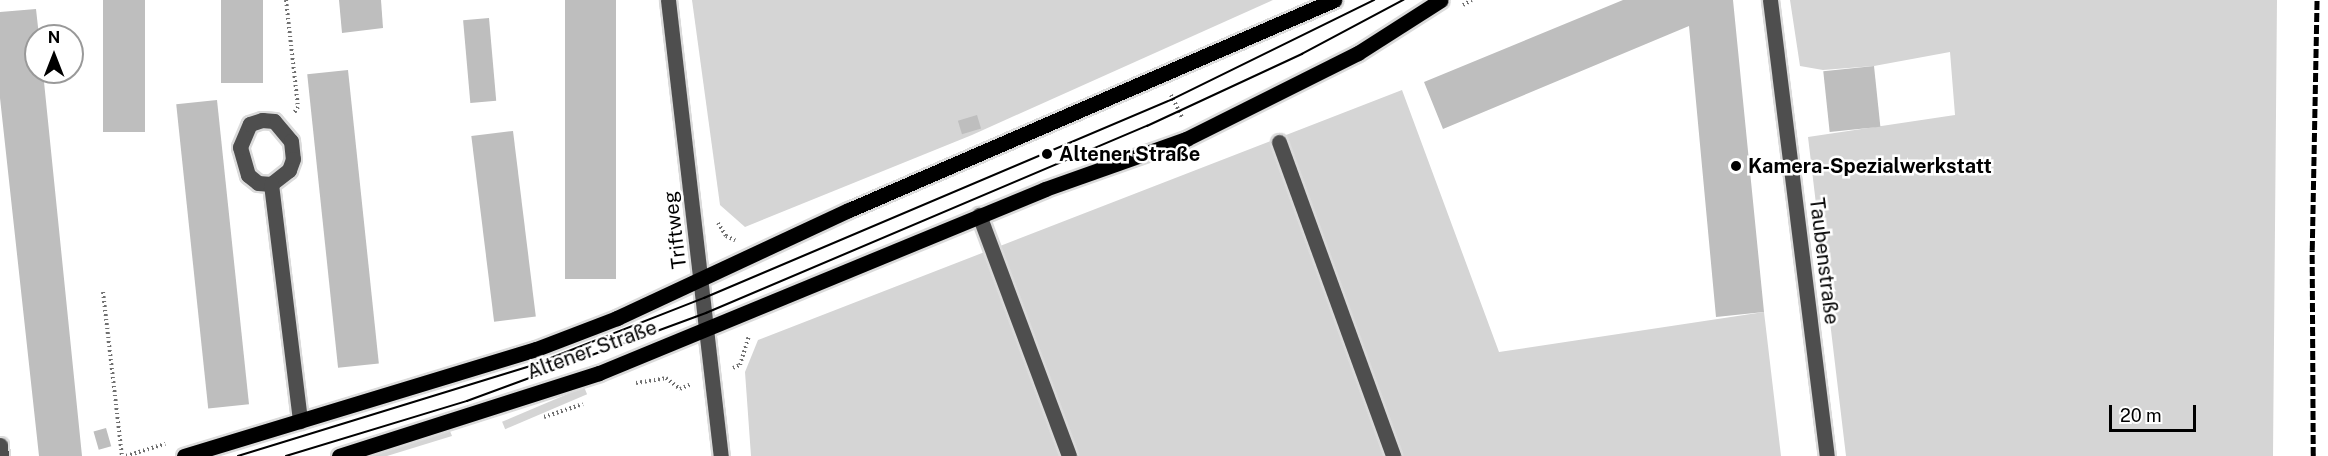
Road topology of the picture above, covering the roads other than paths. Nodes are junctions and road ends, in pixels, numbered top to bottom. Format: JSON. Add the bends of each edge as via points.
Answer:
{"nodes":[{"id":1,"x":668,"y":0,"type":"edge"},
{"id":2,"x":1334,"y":0,"type":"edge"},
{"id":3,"x":1441,"y":0,"type":"edge"},
{"id":4,"x":1770,"y":0,"type":"edge"},
{"id":5,"x":1279,"y":142,"type":"dead end"},
{"id":6,"x":271,"y":184,"type":"junction"},
{"id":7,"x":979,"y":215,"type":"junction"},
{"id":8,"x":702,"y":281,"type":"junction"},
{"id":9,"x":707,"y":330,"type":"junction"},
{"id":10,"x":300,"y":421,"type":"junction"},
{"id":11,"x":0,"y":445,"type":"edge"},
{"id":12,"x":1,"y":456,"type":"edge"},
{"id":13,"x":184,"y":456,"type":"edge"},
{"id":14,"x":339,"y":456,"type":"edge"},
{"id":15,"x":721,"y":456,"type":"edge"},
{"id":16,"x":1069,"y":456,"type":"edge"},
{"id":17,"x":1393,"y":456,"type":"edge"},
{"id":18,"x":1827,"y":456,"type":"edge"}],
"edges":[{"from":1,"to":8,"type":"street","name":"Triftweg"},
{"from":2,"to":8,"type":"main road","name":"Altener Straße","via":[[849,210]]},
{"from":3,"to":7,"type":"main road","name":"Altener Straße","via":[[1358,53],[1190,138]]},
{"from":4,"to":18,"type":"street","name":"Taubenstraße"},
{"from":5,"to":17,"type":"street"},
{"from":6,"to":6,"type":"street","via":[[281,180],[293,159],[291,141],[274,121],[250,124],[240,147],[248,175],[258,183]]},
{"from":6,"to":10,"type":"street"},
{"from":7,"to":9,"type":"main road","name":"Altener Straße"},
{"from":7,"to":16,"type":"street"},
{"from":8,"to":9,"type":"street","name":"Triftweg"},
{"from":8,"to":10,"type":"main road","name":"Altener Straße","via":[[536,350]]},
{"from":9,"to":14,"type":"main road","name":"Altener Straße","via":[[598,373]]},
{"from":9,"to":15,"type":"street","name":"Triftweg"},
{"from":10,"to":13,"type":"main road","name":"Altener Straße"},
{"from":11,"to":12,"type":"street"}]}
